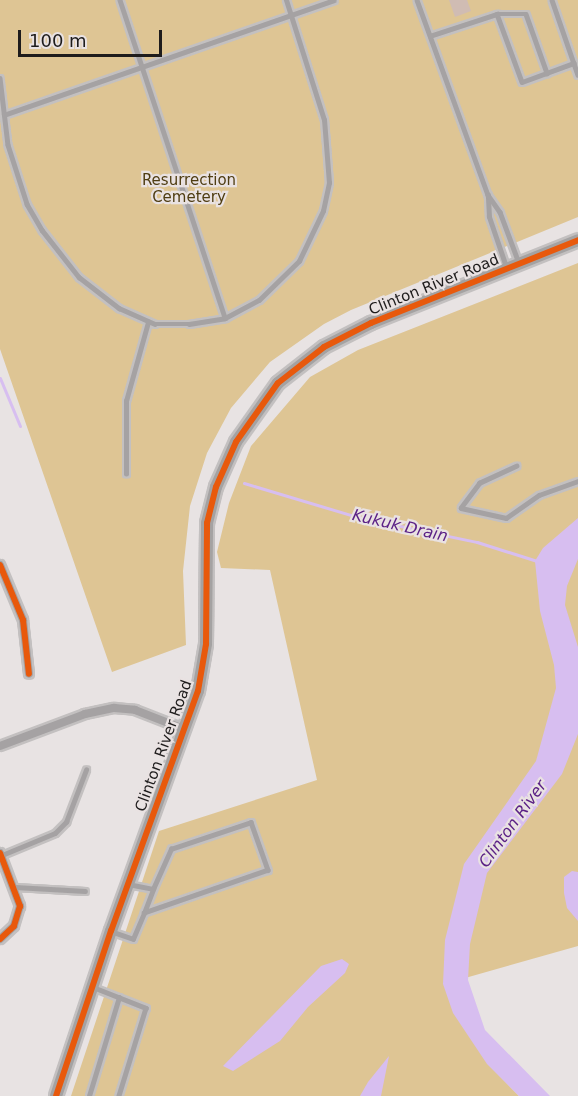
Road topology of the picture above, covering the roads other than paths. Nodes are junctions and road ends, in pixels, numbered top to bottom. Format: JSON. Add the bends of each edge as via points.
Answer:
{"nodes":[{"id":1,"x":120,"y":0,"type":"edge"},
{"id":2,"x":286,"y":0,"type":"edge"},
{"id":3,"x":334,"y":0,"type":"edge"},
{"id":4,"x":417,"y":0,"type":"edge"},
{"id":5,"x":552,"y":0,"type":"edge"},
{"id":6,"x":496,"y":14,"type":"junction"},
{"id":7,"x":291,"y":15,"type":"junction"},
{"id":8,"x":430,"y":36,"type":"junction"},
{"id":9,"x":574,"y":63,"type":"junction"},
{"id":10,"x":140,"y":68,"type":"junction"},
{"id":11,"x":547,"y":73,"type":"junction"},
{"id":12,"x":578,"y":75,"type":"edge"},
{"id":13,"x":0,"y":78,"type":"edge"},
{"id":14,"x":4,"y":115,"type":"junction"},
{"id":15,"x":488,"y":195,"type":"junction"},
{"id":16,"x":578,"y":240,"type":"edge"},
{"id":17,"x":519,"y":263,"type":"junction"},
{"id":18,"x":506,"y":268,"type":"junction"},
{"id":19,"x":225,"y":318,"type":"junction"},
{"id":20,"x":148,"y":322,"type":"junction"},
{"id":21,"x":517,"y":466,"type":"dead end"},
{"id":22,"x":126,"y":474,"type":"dead end"},
{"id":23,"x":578,"y":481,"type":"edge"},
{"id":24,"x":0,"y":565,"type":"edge"},
{"id":25,"x":29,"y":674,"type":"dead end"},
{"id":26,"x":184,"y":729,"type":"junction"},
{"id":27,"x":0,"y":746,"type":"edge"},
{"id":28,"x":86,"y":770,"type":"dead end"},
{"id":29,"x":1,"y":854,"type":"edge"},
{"id":30,"x":128,"y":884,"type":"junction"},
{"id":31,"x":15,"y":887,"type":"junction"},
{"id":32,"x":153,"y":889,"type":"junction"},
{"id":33,"x":85,"y":891,"type":"dead end"},
{"id":34,"x":144,"y":913,"type":"junction"},
{"id":35,"x":111,"y":931,"type":"junction"},
{"id":36,"x":0,"y":939,"type":"edge"},
{"id":37,"x":93,"y":987,"type":"junction"},
{"id":38,"x":119,"y":997,"type":"junction"},
{"id":39,"x":56,"y":1096,"type":"edge"},
{"id":40,"x":89,"y":1096,"type":"edge"},
{"id":41,"x":119,"y":1096,"type":"edge"}],
"edges":[{"from":1,"to":10,"type":"lane"},
{"from":2,"to":7,"type":"lane"},
{"from":3,"to":7,"type":"lane"},
{"from":4,"to":8,"type":"lane"},
{"from":5,"to":9,"type":"lane"},
{"from":6,"to":8,"type":"lane"},
{"from":6,"to":11,"type":"lane","via":[[526,14]]},
{"from":6,"to":11,"type":"lane","via":[[522,82]]},
{"from":7,"to":10,"type":"lane"},
{"from":7,"to":19,"type":"lane","via":[[324,120],[329,153],[325,201],[299,261],[259,300]]},
{"from":8,"to":15,"type":"lane"},
{"from":9,"to":11,"type":"lane"},
{"from":9,"to":12,"type":"lane"},
{"from":10,"to":14,"type":"lane"},
{"from":10,"to":19,"type":"lane"},
{"from":13,"to":14,"type":"lane"},
{"from":14,"to":20,"type":"lane","via":[[16,175],[42,230],[79,277],[100,295]]},
{"from":15,"to":17,"type":"lane","via":[[500,212]]},
{"from":15,"to":18,"type":"lane","via":[[489,217]]},
{"from":16,"to":17,"type":"street","name":"Clinton River Road"},
{"from":17,"to":18,"type":"street","name":"Clinton River Road"},
{"from":18,"to":26,"type":"street","name":"Clinton River Road","via":[[324,347],[278,383],[247,423],[224,464],[211,503],[205,552],[203,669]]},
{"from":19,"to":20,"type":"lane","via":[[189,324]]},
{"from":20,"to":22,"type":"lane","via":[[126,401]]},
{"from":21,"to":23,"type":"lane","via":[[480,483],[461,508],[506,518],[539,495]]},
{"from":24,"to":25,"type":"street","via":[[23,620]]},
{"from":26,"to":27,"type":"street","via":[[135,710],[114,708],[85,714]]},
{"from":26,"to":30,"type":"street","name":"Clinton River Road"},
{"from":28,"to":29,"type":"lane","via":[[66,822],[55,833]]},
{"from":29,"to":31,"type":"street"},
{"from":30,"to":32,"type":"lane"},
{"from":30,"to":35,"type":"street","name":"Clinton River Road"},
{"from":31,"to":33,"type":"lane"},
{"from":31,"to":36,"type":"street","via":[[19,913],[14,926]]},
{"from":32,"to":34,"type":"lane"},
{"from":32,"to":34,"type":"lane","via":[[171,849],[252,822],[268,870]]},
{"from":34,"to":35,"type":"lane","via":[[133,939]]},
{"from":35,"to":37,"type":"street","name":"Clinton River Road"},
{"from":37,"to":38,"type":"lane"},
{"from":37,"to":39,"type":"street","name":"Clinton River Road"},
{"from":38,"to":40,"type":"lane"},
{"from":38,"to":41,"type":"lane","via":[[143,1005],[147,1012]]}]}
